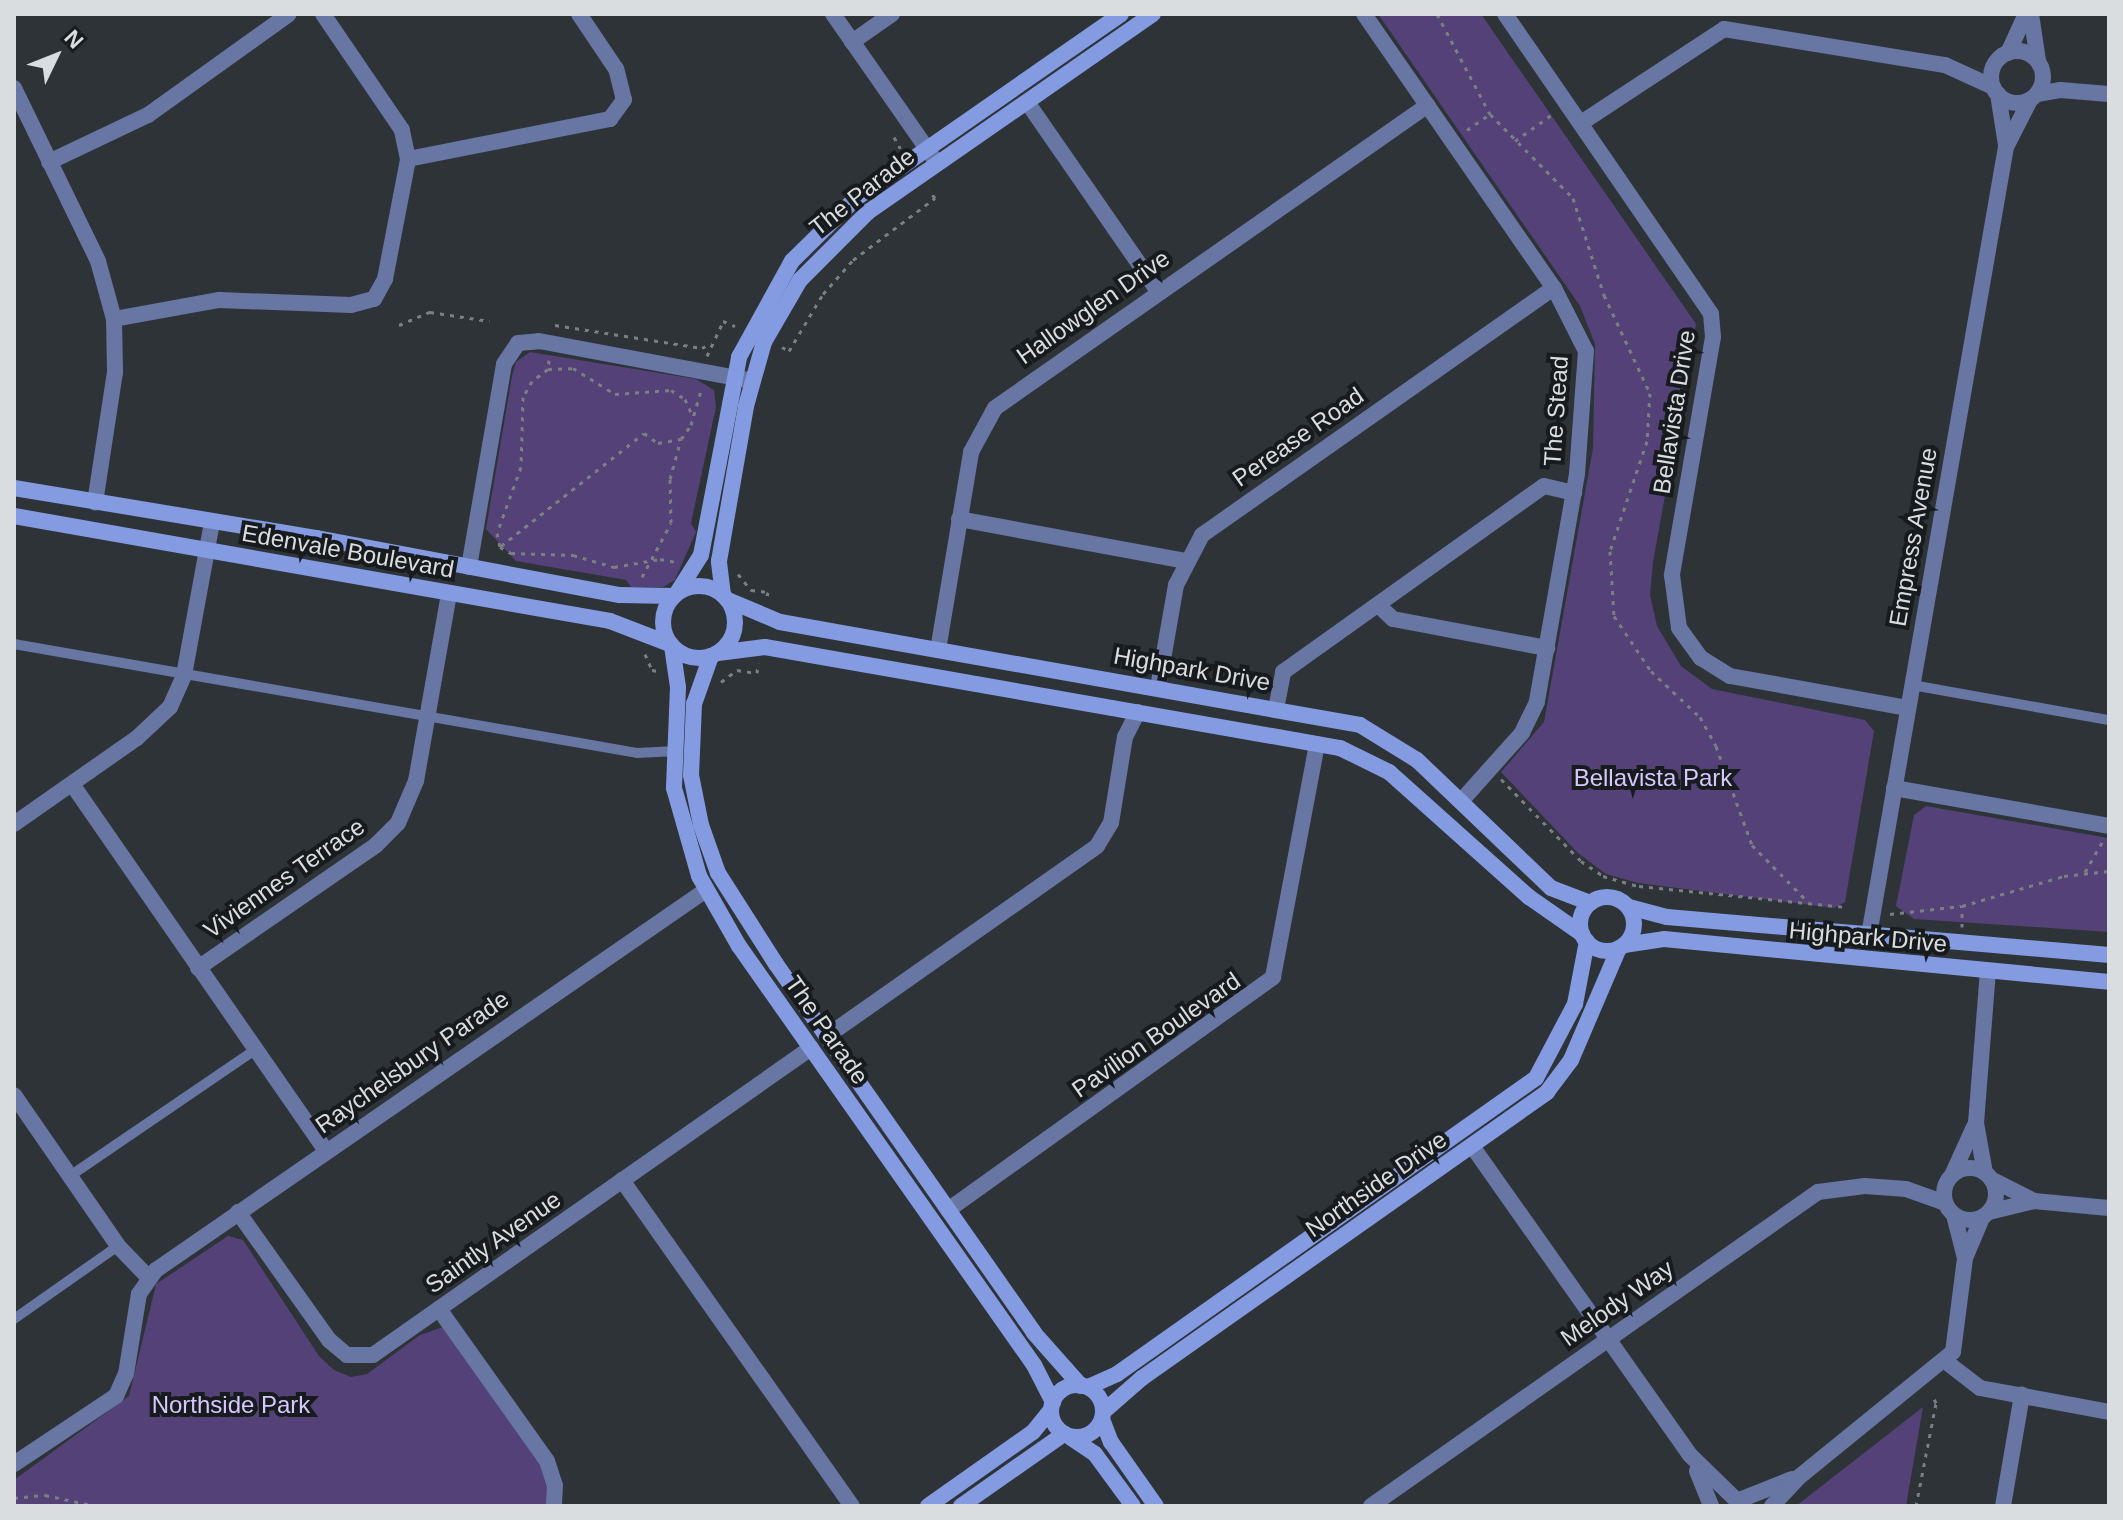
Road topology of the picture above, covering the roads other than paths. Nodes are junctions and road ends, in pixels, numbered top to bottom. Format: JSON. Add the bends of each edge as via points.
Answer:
{"nodes":[{"id":1,"x":289,"y":14,"type":"edge"},
{"id":2,"x":323,"y":14,"type":"edge"},
{"id":3,"x":579,"y":14,"type":"edge"},
{"id":4,"x":833,"y":14,"type":"edge"},
{"id":5,"x":892,"y":14,"type":"edge"},
{"id":6,"x":1121,"y":14,"type":"edge"},
{"id":7,"x":1153,"y":14,"type":"edge"},
{"id":8,"x":1364,"y":14,"type":"edge"},
{"id":9,"x":1505,"y":14,"type":"edge"},
{"id":10,"x":2029,"y":14,"type":"edge"},
{"id":11,"x":1102,"y":19,"type":"edge"},
{"id":12,"x":852,"y":42,"type":"junction"},
{"id":13,"x":2004,"y":55,"type":"junction"},
{"id":14,"x":1945,"y":65,"type":"junction"},
{"id":15,"x":2040,"y":65,"type":"junction"},
{"id":16,"x":14,"y":88,"type":"edge"},
{"id":17,"x":2089,"y":90,"type":"junction"},
{"id":18,"x":1995,"y":91,"type":"junction"},
{"id":19,"x":2109,"y":94,"type":"edge"},
{"id":20,"x":2034,"y":97,"type":"junction"},
{"id":21,"x":1027,"y":102,"type":"junction"},
{"id":22,"x":1428,"y":105,"type":"junction"},
{"id":23,"x":1581,"y":123,"type":"junction"},
{"id":24,"x":2006,"y":147,"type":"junction"},
{"id":25,"x":927,"y":149,"type":"junction"},
{"id":26,"x":408,"y":159,"type":"junction"},
{"id":27,"x":49,"y":162,"type":"junction"},
{"id":28,"x":937,"y":164,"type":"junction"},
{"id":29,"x":1554,"y":288,"type":"junction"},
{"id":30,"x":1158,"y":291,"type":"junction"},
{"id":31,"x":114,"y":319,"type":"junction"},
{"id":32,"x":733,"y":375,"type":"junction"},
{"id":33,"x":752,"y":381,"type":"junction"},
{"id":34,"x":14,"y":488,"type":"edge"},
{"id":35,"x":1574,"y":493,"type":"junction"},
{"id":36,"x":95,"y":502,"type":"junction"},
{"id":37,"x":14,"y":516,"type":"edge"},
{"id":38,"x":959,"y":519,"type":"junction"},
{"id":39,"x":212,"y":523,"type":"junction"},
{"id":40,"x":207,"y":550,"type":"junction"},
{"id":41,"x":1185,"y":561,"type":"junction"},
{"id":42,"x":469,"y":567,"type":"junction"},
{"id":43,"x":449,"y":593,"type":"junction"},
{"id":44,"x":676,"y":595,"type":"junction"},
{"id":45,"x":726,"y":598,"type":"junction"},
{"id":46,"x":1379,"y":606,"type":"junction"},
{"id":47,"x":14,"y":644,"type":"edge"},
{"id":48,"x":671,"y":645,"type":"junction"},
{"id":49,"x":1547,"y":648,"type":"junction"},
{"id":50,"x":938,"y":650,"type":"junction"},
{"id":51,"x":715,"y":655,"type":"junction"},
{"id":52,"x":184,"y":675,"type":"junction"},
{"id":53,"x":1912,"y":685,"type":"junction"},
{"id":54,"x":1158,"y":688,"type":"junction"},
{"id":55,"x":1908,"y":708,"type":"junction"},
{"id":56,"x":1276,"y":709,"type":"junction"},
{"id":57,"x":1138,"y":712,"type":"junction"},
{"id":58,"x":428,"y":716,"type":"junction"},
{"id":59,"x":2109,"y":720,"type":"edge"},
{"id":60,"x":1317,"y":744,"type":"junction"},
{"id":61,"x":672,"y":751,"type":"junction"},
{"id":62,"x":72,"y":784,"type":"junction"},
{"id":63,"x":1894,"y":788,"type":"junction"},
{"id":64,"x":1462,"y":800,"type":"junction"},
{"id":65,"x":14,"y":824,"type":"edge"},
{"id":66,"x":2107,"y":825,"type":"edge"},
{"id":67,"x":706,"y":890,"type":"junction"},
{"id":68,"x":1590,"y":903,"type":"junction"},
{"id":69,"x":1629,"y":907,"type":"junction"},
{"id":70,"x":1869,"y":935,"type":"junction"},
{"id":71,"x":1584,"y":937,"type":"junction"},
{"id":72,"x":1991,"y":944,"type":"junction"},
{"id":73,"x":1622,"y":947,"type":"junction"},
{"id":74,"x":2109,"y":955,"type":"edge"},
{"id":75,"x":1867,"y":962,"type":"junction"},
{"id":76,"x":198,"y":968,"type":"junction"},
{"id":77,"x":1988,"y":971,"type":"junction"},
{"id":78,"x":2109,"y":982,"type":"edge"},
{"id":79,"x":827,"y":1036,"type":"junction"},
{"id":80,"x":811,"y":1048,"type":"junction"},
{"id":81,"x":255,"y":1050,"type":"junction"},
{"id":82,"x":14,"y":1095,"type":"edge"},
{"id":83,"x":1976,"y":1123,"type":"junction"},
{"id":84,"x":1461,"y":1130,"type":"junction"},
{"id":85,"x":1472,"y":1146,"type":"junction"},
{"id":86,"x":326,"y":1151,"type":"junction"},
{"id":87,"x":1953,"y":1174,"type":"junction"},
{"id":88,"x":70,"y":1176,"type":"junction"},
{"id":89,"x":1988,"y":1176,"type":"junction"},
{"id":90,"x":622,"y":1180,"type":"junction"},
{"id":91,"x":1906,"y":1189,"type":"junction"},
{"id":92,"x":2034,"y":1201,"type":"junction"},
{"id":93,"x":2109,"y":1208,"type":"edge"},
{"id":94,"x":1949,"y":1209,"type":"junction"},
{"id":95,"x":948,"y":1210,"type":"junction"},
{"id":96,"x":238,"y":1212,"type":"junction"},
{"id":97,"x":1985,"y":1215,"type":"junction"},
{"id":98,"x":932,"y":1222,"type":"junction"},
{"id":99,"x":118,"y":1246,"type":"junction"},
{"id":100,"x":1965,"y":1258,"type":"junction"},
{"id":101,"x":148,"y":1277,"type":"junction"},
{"id":102,"x":439,"y":1309,"type":"junction"},
{"id":103,"x":14,"y":1319,"type":"edge"},
{"id":104,"x":1608,"y":1339,"type":"junction"},
{"id":105,"x":1945,"y":1361,"type":"junction"},
{"id":106,"x":1084,"y":1387,"type":"junction"},
{"id":107,"x":2022,"y":1395,"type":"junction"},
{"id":108,"x":1052,"y":1406,"type":"junction"},
{"id":109,"x":2109,"y":1412,"type":"edge"},
{"id":110,"x":1103,"y":1416,"type":"junction"},
{"id":111,"x":1067,"y":1435,"type":"junction"},
{"id":112,"x":1690,"y":1455,"type":"junction"},
{"id":113,"x":14,"y":1464,"type":"edge"},
{"id":114,"x":1799,"y":1477,"type":"junction"},
{"id":115,"x":1743,"y":1501,"type":"edge"},
{"id":116,"x":554,"y":1506,"type":"edge"},
{"id":117,"x":852,"y":1506,"type":"edge"},
{"id":118,"x":928,"y":1506,"type":"edge"},
{"id":119,"x":961,"y":1506,"type":"edge"},
{"id":120,"x":1133,"y":1506,"type":"edge"},
{"id":121,"x":1156,"y":1506,"type":"edge"},
{"id":122,"x":1371,"y":1506,"type":"edge"},
{"id":123,"x":1711,"y":1506,"type":"edge"},
{"id":124,"x":1718,"y":1506,"type":"edge"},
{"id":125,"x":1772,"y":1506,"type":"edge"},
{"id":126,"x":2003,"y":1506,"type":"edge"}],
"edges":[{"from":1,"to":27,"type":"street","via":[[148,115]]},
{"from":2,"to":26,"type":"street","via":[[402,130]]},
{"from":3,"to":26,"type":"street","via":[[616,69],[624,100],[610,119]]},
{"from":4,"to":12,"type":"street"},
{"from":5,"to":12,"type":"street"},
{"from":6,"to":11,"type":"street","name":"The Parade"},
{"from":7,"to":21,"type":"street","name":"The Parade"},
{"from":8,"to":22,"type":"street","name":"The Stead"},
{"from":9,"to":23,"type":"street","name":"Bellavista Drive"},
{"from":10,"to":13,"type":"street"},
{"from":10,"to":15,"type":"street"},
{"from":11,"to":25,"type":"street","name":"The Parade"},
{"from":12,"to":25,"type":"street"},
{"from":13,"to":14,"type":"street"},
{"from":13,"to":15,"type":"street","via":[[2024,52]]},
{"from":13,"to":18,"type":"street","via":[[1992,71]]},
{"from":14,"to":18,"type":"street"},
{"from":14,"to":23,"type":"street","via":[[1724,29]]},
{"from":15,"to":17,"type":"street"},
{"from":15,"to":20,"type":"street"},
{"from":16,"to":27,"type":"street"},
{"from":17,"to":19,"type":"street"},
{"from":17,"to":20,"type":"street"},
{"from":18,"to":20,"type":"street","via":[[2013,103]]},
{"from":18,"to":24,"type":"street","name":"Empress Avenue"},
{"from":20,"to":24,"type":"street","name":"Empress Avenue"},
{"from":21,"to":28,"type":"street","name":"The Parade"},
{"from":21,"to":30,"type":"street"},
{"from":22,"to":29,"type":"street","name":"The Stead"},
{"from":22,"to":30,"type":"street","name":"Hallowglen Drive"},
{"from":23,"to":55,"type":"street","name":"Bellavista Drive","via":[[1705,303],[1714,325],[1672,575],[1679,628],[1701,658],[1730,676]]},
{"from":24,"to":53,"type":"street","name":"Empress Avenue"},
{"from":25,"to":28,"type":"street"},
{"from":25,"to":32,"type":"street","name":"The Parade","via":[[836,214],[799,253],[762,307]]},
{"from":26,"to":31,"type":"street","via":[[385,279],[374,299],[351,305],[219,300]]},
{"from":27,"to":31,"type":"street","via":[[98,261]]},
{"from":28,"to":33,"type":"street","name":"The Parade","via":[[868,212],[814,262],[778,315]]},
{"from":29,"to":35,"type":"street","name":"The Stead","via":[[1586,351]]},
{"from":29,"to":41,"type":"street","name":"Perease Road","via":[[1214,524]]},
{"from":30,"to":38,"type":"street","name":"Hallowglen Drive","via":[[995,408],[971,452]]},
{"from":31,"to":36,"type":"street","via":[[115,372]]},
{"from":32,"to":33,"type":"street"},
{"from":32,"to":42,"type":"street","via":[[528,341],[507,356]]},
{"from":32,"to":44,"type":"street","name":"The Parade","via":[[696,567]]},
{"from":33,"to":45,"type":"street","name":"The Parade","via":[[719,561]]},
{"from":34,"to":36,"type":"street","name":"Edenvale Boulevard"},
{"from":35,"to":46,"type":"street","via":[[1544,486]]},
{"from":35,"to":49,"type":"street","name":"The Stead"},
{"from":36,"to":39,"type":"street","name":"Edenvale Boulevard"},
{"from":37,"to":40,"type":"street","name":"Edenvale Boulevard"},
{"from":38,"to":41,"type":"street"},
{"from":38,"to":50,"type":"street","name":"Hallowglen Drive"},
{"from":39,"to":40,"type":"street"},
{"from":39,"to":42,"type":"street","name":"Edenvale Boulevard"},
{"from":40,"to":43,"type":"street","name":"Edenvale Boulevard"},
{"from":40,"to":52,"type":"street"},
{"from":41,"to":54,"type":"street","name":"Perease Road"},
{"from":42,"to":44,"type":"street","name":"Edenvale Boulevard","via":[[627,596]]},
{"from":43,"to":48,"type":"street","name":"Edenvale Boulevard","via":[[626,624]]},
{"from":43,"to":58,"type":"street","name":"Viviennes Terrace"},
{"from":44,"to":45,"type":"street","via":[[701,586]]},
{"from":44,"to":48,"type":"street","via":[[663,624]]},
{"from":45,"to":50,"type":"street","name":"Highpark Drive","via":[[780,622]]},
{"from":45,"to":51,"type":"street","via":[[735,623],[727,645]]},
{"from":46,"to":49,"type":"street","via":[[1393,619]]},
{"from":46,"to":56,"type":"street","via":[[1283,672]]},
{"from":47,"to":52,"type":"lane"},
{"from":48,"to":51,"type":"street","via":[[690,657]]},
{"from":48,"to":61,"type":"street","name":"The Parade","via":[[678,687]]},
{"from":49,"to":64,"type":"street","name":"The Stead","via":[[1533,714]]},
{"from":50,"to":54,"type":"street","name":"Highpark Drive"},
{"from":51,"to":57,"type":"street","via":[[765,647]]},
{"from":51,"to":79,"type":"street","name":"The Parade","via":[[696,691],[691,746],[695,800],[708,850],[737,907]]},
{"from":52,"to":58,"type":"lane"},
{"from":52,"to":62,"type":"street","via":[[177,696],[151,728]]},
{"from":53,"to":55,"type":"street","name":"Empress Avenue"},
{"from":53,"to":59,"type":"lane"},
{"from":54,"to":56,"type":"street","name":"Highpark Drive"},
{"from":55,"to":63,"type":"street","name":"Empress Avenue"},
{"from":56,"to":64,"type":"street","name":"Highpark Drive","via":[[1379,734]]},
{"from":57,"to":60,"type":"street"},
{"from":57,"to":79,"type":"street","via":[[1125,737],[1111,823],[1097,846]]},
{"from":58,"to":61,"type":"lane","via":[[637,753]]},
{"from":58,"to":76,"type":"street","name":"Viviennes Terrace","via":[[412,796],[388,834]]},
{"from":60,"to":71,"type":"street","via":[[1359,754],[1389,772],[1529,897]]},
{"from":60,"to":95,"type":"street","name":"Pavilion Boulevard","via":[[1273,977]]},
{"from":61,"to":67,"type":"street","name":"The Parade","via":[[681,821]]},
{"from":62,"to":65,"type":"street"},
{"from":62,"to":76,"type":"street"},
{"from":63,"to":66,"type":"street"},
{"from":63,"to":70,"type":"street","name":"Empress Avenue"},
{"from":64,"to":68,"type":"street","name":"Highpark Drive","via":[[1551,888]]},
{"from":67,"to":80,"type":"street","name":"The Parade"},
{"from":67,"to":86,"type":"street","name":"Raychelsbury Parade"},
{"from":68,"to":69,"type":"street","via":[[1606,897]]},
{"from":68,"to":71,"type":"street","via":[[1581,917]]},
{"from":69,"to":70,"type":"street","name":"Highpark Drive","via":[[1667,917]]},
{"from":69,"to":73,"type":"street","via":[[1634,931]]},
{"from":70,"to":72,"type":"street","name":"Highpark Drive"},
{"from":70,"to":75,"type":"street"},
{"from":71,"to":73,"type":"street","via":[[1601,950]]},
{"from":71,"to":84,"type":"street","name":"Northside Drive","via":[[1582,983],[1546,1065],[1520,1091]]},
{"from":72,"to":74,"type":"street","name":"Highpark Drive"},
{"from":72,"to":77,"type":"street"},
{"from":73,"to":75,"type":"street","name":"Highpark Drive","via":[[1664,939]]},
{"from":73,"to":85,"type":"street","name":"Northside Drive","via":[[1557,1082]]},
{"from":75,"to":77,"type":"street","name":"Highpark Drive"},
{"from":76,"to":81,"type":"street"},
{"from":77,"to":78,"type":"street","name":"Highpark Drive"},
{"from":77,"to":83,"type":"street"},
{"from":79,"to":95,"type":"street","name":"The Parade"},
{"from":80,"to":90,"type":"street","name":"Saintly Avenue"},
{"from":80,"to":98,"type":"street","name":"The Parade"},
{"from":81,"to":86,"type":"street"},
{"from":81,"to":88,"type":"lane"},
{"from":82,"to":88,"type":"street"},
{"from":83,"to":87,"type":"street"},
{"from":83,"to":89,"type":"street"},
{"from":84,"to":85,"type":"street"},
{"from":84,"to":106,"type":"street","name":"Northside Drive","via":[[1117,1374]]},
{"from":85,"to":104,"type":"street"},
{"from":85,"to":110,"type":"street","name":"Northside Drive","via":[[1142,1378]]},
{"from":86,"to":96,"type":"street","name":"Raychelsbury Parade"},
{"from":87,"to":89,"type":"street","via":[[1969,1167]]},
{"from":87,"to":91,"type":"street","name":"Melody Way"},
{"from":87,"to":94,"type":"street","via":[[1944,1188]]},
{"from":88,"to":99,"type":"street"},
{"from":89,"to":92,"type":"street"},
{"from":89,"to":97,"type":"street","via":[[1996,1196]]},
{"from":90,"to":102,"type":"street","name":"Saintly Avenue"},
{"from":90,"to":117,"type":"street"},
{"from":91,"to":94,"type":"street","name":"Melody Way"},
{"from":91,"to":104,"type":"street","name":"Melody Way","via":[[1843,1185],[1818,1192]]},
{"from":92,"to":93,"type":"street"},
{"from":92,"to":97,"type":"street"},
{"from":94,"to":97,"type":"street","via":[[1967,1220]]},
{"from":94,"to":100,"type":"street"},
{"from":95,"to":98,"type":"street"},
{"from":95,"to":106,"type":"street","name":"The Parade","via":[[1054,1361]]},
{"from":96,"to":101,"type":"street","name":"Raychelsbury Parade"},
{"from":96,"to":102,"type":"street","name":"Saintly Avenue","via":[[324,1334],[347,1355],[373,1355]]},
{"from":97,"to":100,"type":"street"},
{"from":98,"to":108,"type":"street","name":"The Parade","via":[[1034,1365]]},
{"from":99,"to":101,"type":"street"},
{"from":99,"to":103,"type":"lane"},
{"from":100,"to":105,"type":"street","via":[[1956,1342]]},
{"from":101,"to":113,"type":"street","via":[[139,1294],[124,1381],[116,1396]]},
{"from":102,"to":116,"type":"street","via":[[547,1461],[555,1485]]},
{"from":104,"to":112,"type":"street"},
{"from":104,"to":122,"type":"street","name":"Melody Way"},
{"from":105,"to":107,"type":"street","via":[[1973,1385]]},
{"from":105,"to":114,"type":"street"},
{"from":106,"to":108,"type":"street","via":[[1064,1389]]},
{"from":106,"to":110,"type":"street","via":[[1101,1400]]},
{"from":107,"to":109,"type":"street"},
{"from":107,"to":126,"type":"street"},
{"from":108,"to":111,"type":"street","via":[[1054,1424]]},
{"from":108,"to":118,"type":"street","via":[[1033,1432]]},
{"from":110,"to":111,"type":"street","via":[[1089,1434]]},
{"from":110,"to":121,"type":"street","via":[[1111,1442]]},
{"from":111,"to":119,"type":"street"},
{"from":111,"to":120,"type":"street","via":[[1095,1454]]},
{"from":112,"to":115,"type":"street"},
{"from":112,"to":123,"type":"street"},
{"from":114,"to":115,"type":"street"},
{"from":114,"to":125,"type":"street"},
{"from":115,"to":124,"type":"street"}]}
